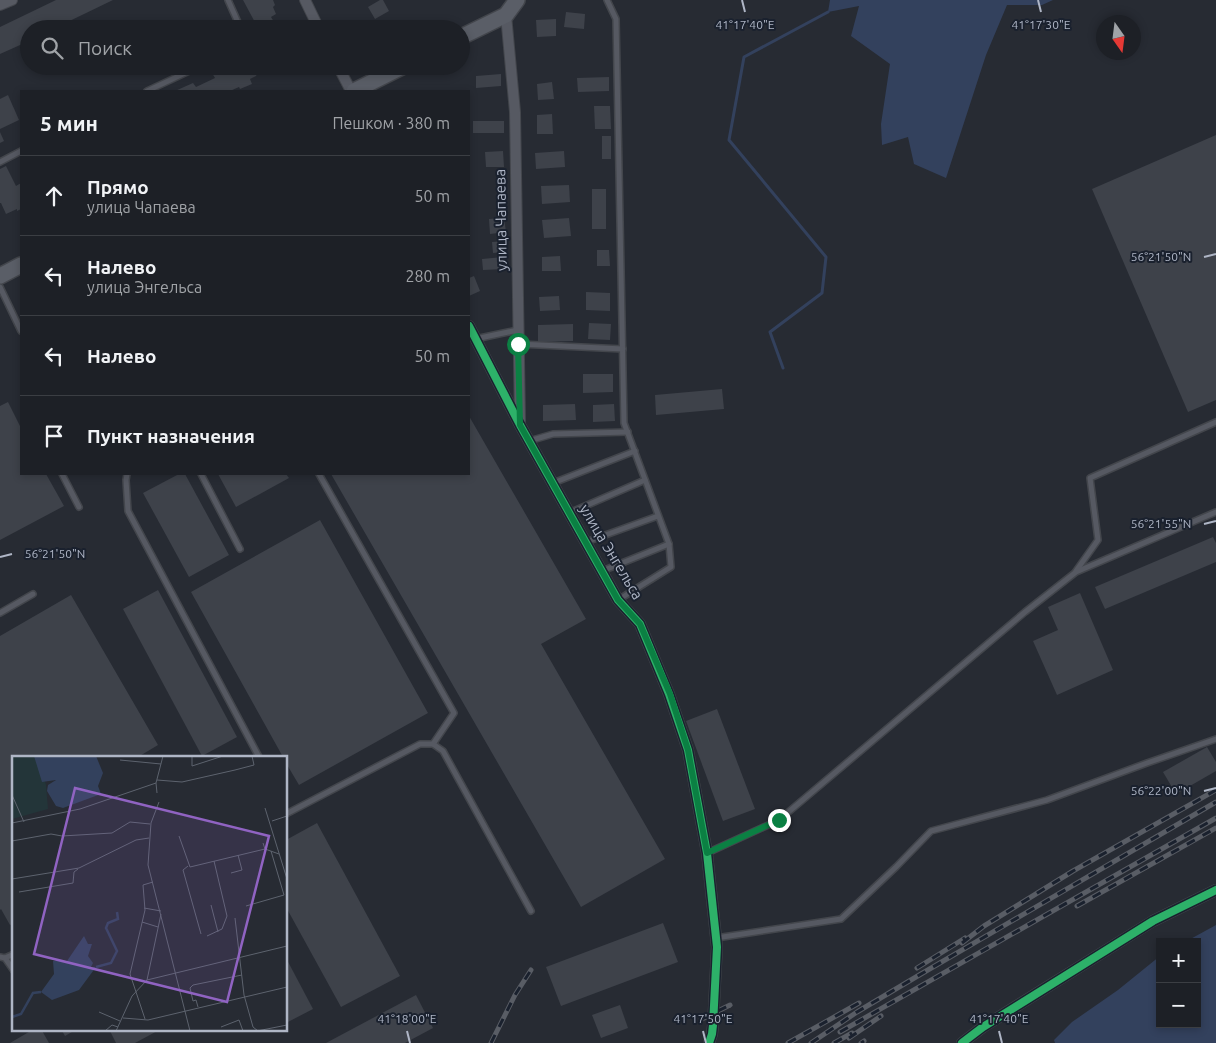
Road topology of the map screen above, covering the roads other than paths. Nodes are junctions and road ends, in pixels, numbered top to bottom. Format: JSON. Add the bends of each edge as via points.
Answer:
{"nodes":[{"id":1,"x":12,"y":0,"type":"edge"},
{"id":2,"x":228,"y":0,"type":"edge"},
{"id":3,"x":305,"y":0,"type":"edge"},
{"id":4,"x":517,"y":0,"type":"edge"},
{"id":5,"x":607,"y":0,"type":"edge"},
{"id":6,"x":0,"y":5,"type":"edge"},
{"id":7,"x":506,"y":15,"type":"junction"},
{"id":8,"x":237,"y":20,"type":"edge"},
{"id":9,"x":315,"y":20,"type":"edge"},
{"id":10,"x":470,"y":33,"type":"edge"},
{"id":11,"x":181,"y":75,"type":"edge"},
{"id":12,"x":343,"y":75,"type":"edge"},
{"id":13,"x":385,"y":75,"type":"edge"},
{"id":14,"x":149,"y":90,"type":"edge"},
{"id":15,"x":351,"y":90,"type":"edge"},
{"id":16,"x":354,"y":90,"type":"edge"},
{"id":17,"x":20,"y":152,"type":"edge"},
{"id":18,"x":0,"y":162,"type":"edge"},
{"id":19,"x":20,"y":266,"type":"edge"},
{"id":20,"x":0,"y":276,"type":"edge"},
{"id":21,"x":0,"y":287,"type":"edge"},
{"id":22,"x":470,"y":328,"type":"edge"},
{"id":23,"x":20,"y":329,"type":"edge"},
{"id":24,"x":518,"y":330,"type":"junction"},
{"id":25,"x":476,"y":339,"type":"junction"},
{"id":26,"x":518,"y":344,"type":"junction"},
{"id":27,"x":623,"y":349,"type":"junction"},
{"id":28,"x":1216,"y":422,"type":"edge"},
{"id":29,"x":520,"y":425,"type":"junction"},
{"id":30,"x":628,"y":432,"type":"junction"},
{"id":31,"x":529,"y":442,"type":"junction"},
{"id":32,"x":635,"y":451,"type":"junction"},
{"id":33,"x":63,"y":475,"type":"edge"},
{"id":34,"x":127,"y":475,"type":"edge"},
{"id":35,"x":202,"y":475,"type":"edge"},
{"id":36,"x":320,"y":475,"type":"edge"},
{"id":37,"x":646,"y":480,"type":"junction"},
{"id":38,"x":553,"y":483,"type":"junction"},
{"id":39,"x":79,"y":507,"type":"dead end"},
{"id":40,"x":1216,"y":512,"type":"edge"},
{"id":41,"x":570,"y":513,"type":"junction"},
{"id":42,"x":658,"y":516,"type":"junction"},
{"id":43,"x":586,"y":542,"type":"junction"},
{"id":44,"x":669,"y":544,"type":"junction"},
{"id":45,"x":240,"y":549,"type":"dead end"},
{"id":46,"x":602,"y":571,"type":"junction"},
{"id":47,"x":1076,"y":572,"type":"junction"},
{"id":48,"x":33,"y":594,"type":"dead end"},
{"id":49,"x":618,"y":600,"type":"junction"},
{"id":50,"x":0,"y":613,"type":"edge"},
{"id":51,"x":1216,"y":739,"type":"edge"},
{"id":52,"x":433,"y":744,"type":"junction"},
{"id":53,"x":258,"y":756,"type":"edge"},
{"id":54,"x":288,"y":810,"type":"edge"},
{"id":55,"x":707,"y":853,"type":"junction"},
{"id":56,"x":1216,"y":890,"type":"edge"},
{"id":57,"x":531,"y":910,"type":"dead end"},
{"id":58,"x":716,"y":938,"type":"junction"},
{"id":59,"x":3,"y":958,"type":"edge"},
{"id":60,"x":12,"y":969,"type":"edge"},
{"id":61,"x":709,"y":1043,"type":"edge"},
{"id":62,"x":962,"y":1043,"type":"edge"}],
"edges":[{"from":1,"to":6,"type":"street"},
{"from":2,"to":8,"type":"lane"},
{"from":3,"to":9,"type":"street"},
{"from":4,"to":7,"type":"main road"},
{"from":5,"to":27,"type":"lane","via":[[616,20]]},
{"from":7,"to":10,"type":"main road"},
{"from":7,"to":24,"type":"street","name":"улица Чапаева","via":[[514,112]]},
{"from":11,"to":14,"type":"lane"},
{"from":12,"to":15,"type":"street"},
{"from":13,"to":16,"type":"main road"},
{"from":17,"to":18,"type":"lane"},
{"from":19,"to":20,"type":"main road"},
{"from":21,"to":23,"type":"lane"},
{"from":22,"to":25,"type":"street","name":"улица Энгельса"},
{"from":24,"to":25,"type":"lane"},
{"from":24,"to":26,"type":"street","name":"улица Чапаева"},
{"from":25,"to":29,"type":"street","name":"улица Энгельса"},
{"from":26,"to":27,"type":"lane"},
{"from":26,"to":29,"type":"street","name":"улица Чапаева"},
{"from":27,"to":30,"type":"lane","via":[[624,423]]},
{"from":28,"to":47,"type":"lane","via":[[1090,478],[1098,540]]},
{"from":29,"to":31,"type":"street","name":"улица Энгельса"},
{"from":30,"to":31,"type":"lane","via":[[553,434]]},
{"from":30,"to":32,"type":"lane"},
{"from":31,"to":38,"type":"street","name":"улица Энгельса"},
{"from":32,"to":37,"type":"lane"},
{"from":32,"to":38,"type":"lane"},
{"from":33,"to":39,"type":"lane"},
{"from":34,"to":53,"type":"lane","via":[[128,511]]},
{"from":35,"to":45,"type":"lane"},
{"from":36,"to":52,"type":"lane","via":[[454,713]]},
{"from":37,"to":41,"type":"lane"},
{"from":37,"to":42,"type":"lane"},
{"from":38,"to":41,"type":"street","name":"улица Энгельса"},
{"from":40,"to":47,"type":"lane"},
{"from":41,"to":43,"type":"street","name":"улица Энгельса"},
{"from":42,"to":43,"type":"lane"},
{"from":42,"to":44,"type":"lane"},
{"from":43,"to":46,"type":"street","name":"улица Энгельса"},
{"from":44,"to":46,"type":"lane"},
{"from":44,"to":49,"type":"lane","via":[[672,567]]},
{"from":46,"to":49,"type":"street","name":"улица Энгельса"},
{"from":47,"to":55,"type":"lane","via":[[779,820]]},
{"from":48,"to":50,"type":"lane"},
{"from":49,"to":55,"type":"street","name":"улица Энгельса","via":[[640,624],[670,694],[688,750]]},
{"from":51,"to":58,"type":"lane","via":[[1047,800],[931,831],[841,920]]},
{"from":52,"to":54,"type":"lane","via":[[420,744]]},
{"from":52,"to":57,"type":"lane","via":[[443,751]]},
{"from":55,"to":58,"type":"street","name":"улица Энгельса"},
{"from":56,"to":62,"type":"street","via":[[1154,921]]},
{"from":58,"to":61,"type":"street","name":"улица Энгельса","via":[[713,1025]]},
{"from":59,"to":60,"type":"lane"}]}
